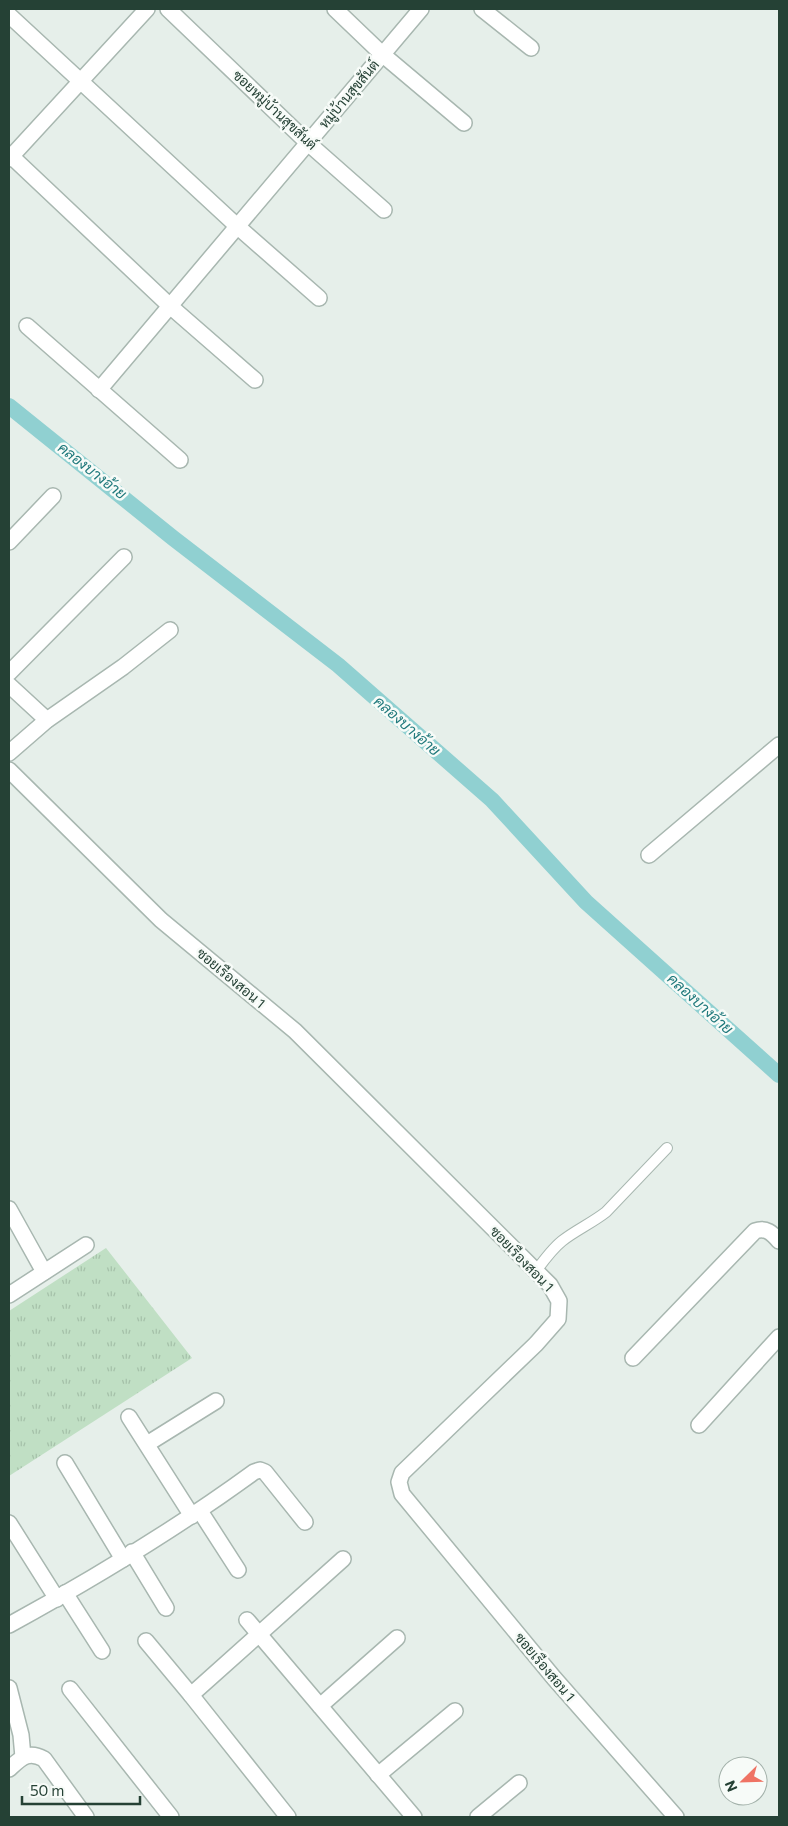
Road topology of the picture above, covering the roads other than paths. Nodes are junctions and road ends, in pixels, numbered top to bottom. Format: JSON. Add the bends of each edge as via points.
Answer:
{"nodes":[{"id":1,"x":146,"y":9,"type":"edge"},
{"id":2,"x":168,"y":9,"type":"edge"},
{"id":3,"x":335,"y":9,"type":"edge"},
{"id":4,"x":421,"y":9,"type":"edge"},
{"id":5,"x":482,"y":9,"type":"edge"},
{"id":6,"x":9,"y":15,"type":"edge"},
{"id":7,"x":531,"y":48,"type":"dead end"},
{"id":8,"x":382,"y":54,"type":"junction"},
{"id":9,"x":80,"y":82,"type":"junction"},
{"id":10,"x":464,"y":123,"type":"dead end"},
{"id":11,"x":308,"y":143,"type":"junction"},
{"id":12,"x":10,"y":156,"type":"edge"},
{"id":13,"x":384,"y":210,"type":"dead end"},
{"id":14,"x":237,"y":226,"type":"junction"},
{"id":15,"x":319,"y":298,"type":"dead end"},
{"id":16,"x":170,"y":306,"type":"junction"},
{"id":17,"x":27,"y":326,"type":"dead end"},
{"id":18,"x":255,"y":380,"type":"dead end"},
{"id":19,"x":99,"y":390,"type":"junction"},
{"id":20,"x":180,"y":460,"type":"dead end"},
{"id":21,"x":53,"y":496,"type":"dead end"},
{"id":22,"x":9,"y":542,"type":"edge"},
{"id":23,"x":124,"y":557,"type":"dead end"},
{"id":24,"x":170,"y":630,"type":"dead end"},
{"id":25,"x":9,"y":674,"type":"edge"},
{"id":26,"x":9,"y":685,"type":"edge"},
{"id":27,"x":47,"y":720,"type":"junction"},
{"id":28,"x":779,"y":745,"type":"edge"},
{"id":29,"x":9,"y":753,"type":"edge"},
{"id":30,"x":9,"y":770,"type":"edge"},
{"id":31,"x":648,"y":855,"type":"dead end"},
{"id":32,"x":667,"y":1148,"type":"dead end"},
{"id":33,"x":9,"y":1209,"type":"edge"},
{"id":34,"x":779,"y":1241,"type":"edge"},
{"id":35,"x":86,"y":1245,"type":"dead end"},
{"id":36,"x":536,"y":1271,"type":"junction"},
{"id":37,"x":44,"y":1272,"type":"junction"},
{"id":38,"x":9,"y":1295,"type":"edge"},
{"id":39,"x":779,"y":1337,"type":"edge"},
{"id":40,"x":634,"y":1358,"type":"dead end"},
{"id":41,"x":216,"y":1401,"type":"dead end"},
{"id":42,"x":130,"y":1416,"type":"dead end"},
{"id":43,"x":699,"y":1425,"type":"dead end"},
{"id":44,"x":147,"y":1444,"type":"junction"},
{"id":45,"x":65,"y":1463,"type":"dead end"},
{"id":46,"x":196,"y":1514,"type":"junction"},
{"id":47,"x":9,"y":1522,"type":"edge"},
{"id":48,"x":305,"y":1522,"type":"dead end"},
{"id":49,"x":128,"y":1556,"type":"junction"},
{"id":50,"x":343,"y":1559,"type":"dead end"},
{"id":51,"x":238,"y":1570,"type":"dead end"},
{"id":52,"x":61,"y":1596,"type":"junction"},
{"id":53,"x":166,"y":1608,"type":"dead end"},
{"id":54,"x":248,"y":1620,"type":"dead end"},
{"id":55,"x":9,"y":1625,"type":"edge"},
{"id":56,"x":259,"y":1634,"type":"junction"},
{"id":57,"x":398,"y":1638,"type":"dead end"},
{"id":58,"x":146,"y":1641,"type":"dead end"},
{"id":59,"x":102,"y":1652,"type":"dead end"},
{"id":60,"x":9,"y":1688,"type":"edge"},
{"id":61,"x":70,"y":1690,"type":"dead end"},
{"id":62,"x":192,"y":1696,"type":"junction"},
{"id":63,"x":320,"y":1706,"type":"junction"},
{"id":64,"x":455,"y":1711,"type":"dead end"},
{"id":65,"x":23,"y":1756,"type":"junction"},
{"id":66,"x":9,"y":1769,"type":"edge"},
{"id":67,"x":378,"y":1775,"type":"junction"},
{"id":68,"x":518,"y":1783,"type":"dead end"},
{"id":69,"x":86,"y":1817,"type":"edge"},
{"id":70,"x":171,"y":1817,"type":"edge"},
{"id":71,"x":288,"y":1817,"type":"edge"},
{"id":72,"x":414,"y":1817,"type":"edge"},
{"id":73,"x":478,"y":1817,"type":"edge"},
{"id":74,"x":676,"y":1817,"type":"edge"}],
"edges":[{"from":1,"to":9,"type":"street"},
{"from":2,"to":11,"type":"street","name":"ซอยหมู่บ้านสุขสันต์"},
{"from":3,"to":8,"type":"street","name":"หมู่บ้านสุขสันต์"},
{"from":4,"to":8,"type":"street","name":"หมู่บ้านสุขสันต์"},
{"from":5,"to":7,"type":"street"},
{"from":6,"to":9,"type":"street"},
{"from":8,"to":10,"type":"street","name":"หมู่บ้านสุขสันต์"},
{"from":8,"to":11,"type":"street","name":"หมู่บ้านสุขสันต์"},
{"from":9,"to":12,"type":"street"},
{"from":9,"to":14,"type":"street"},
{"from":11,"to":13,"type":"street","name":"ซอยหมู่บ้านสุขสันต์"},
{"from":11,"to":14,"type":"street","name":"หมู่บ้านสุขสันต์"},
{"from":12,"to":16,"type":"street"},
{"from":14,"to":15,"type":"street"},
{"from":14,"to":16,"type":"street","name":"หมู่บ้านสุขสันต์"},
{"from":16,"to":18,"type":"street"},
{"from":16,"to":19,"type":"street","name":"หมู่บ้านสุขสันต์"},
{"from":17,"to":19,"type":"street"},
{"from":19,"to":20,"type":"street"},
{"from":21,"to":22,"type":"street"},
{"from":23,"to":25,"type":"street"},
{"from":24,"to":27,"type":"street"},
{"from":26,"to":27,"type":"street"},
{"from":27,"to":29,"type":"street"},
{"from":28,"to":31,"type":"street"},
{"from":30,"to":36,"type":"street","name":"ซอยเรืองสอน 1","via":[[161,920],[295,1031]]},
{"from":32,"to":36,"type":"lane","via":[[606,1212],[554,1248]]},
{"from":33,"to":37,"type":"street"},
{"from":34,"to":40,"type":"street","via":[[770,1231],[755,1231]]},
{"from":35,"to":37,"type":"street"},
{"from":36,"to":74,"type":"street","name":"ซอยเรืองสอน 1","via":[[550,1285],[559,1301],[558,1319],[402,1473],[399,1482],[402,1494],[548,1670]]},
{"from":37,"to":38,"type":"street"},
{"from":39,"to":43,"type":"street"},
{"from":41,"to":44,"type":"street"},
{"from":42,"to":44,"type":"street"},
{"from":44,"to":46,"type":"street"},
{"from":45,"to":49,"type":"street"},
{"from":46,"to":48,"type":"street","via":[[260,1470]]},
{"from":46,"to":49,"type":"street"},
{"from":46,"to":51,"type":"street"},
{"from":47,"to":52,"type":"street"},
{"from":49,"to":52,"type":"street"},
{"from":49,"to":53,"type":"street"},
{"from":50,"to":56,"type":"street"},
{"from":52,"to":55,"type":"street"},
{"from":52,"to":59,"type":"street"},
{"from":54,"to":56,"type":"street"},
{"from":56,"to":62,"type":"street"},
{"from":56,"to":63,"type":"street"},
{"from":57,"to":63,"type":"street"},
{"from":58,"to":62,"type":"street"},
{"from":60,"to":65,"type":"street"},
{"from":61,"to":70,"type":"street"},
{"from":62,"to":71,"type":"street"},
{"from":63,"to":67,"type":"street"},
{"from":64,"to":67,"type":"street"},
{"from":65,"to":66,"type":"street"},
{"from":65,"to":69,"type":"street","via":[[36,1754],[44,1759]]},
{"from":67,"to":72,"type":"street"},
{"from":68,"to":73,"type":"street"}]}
